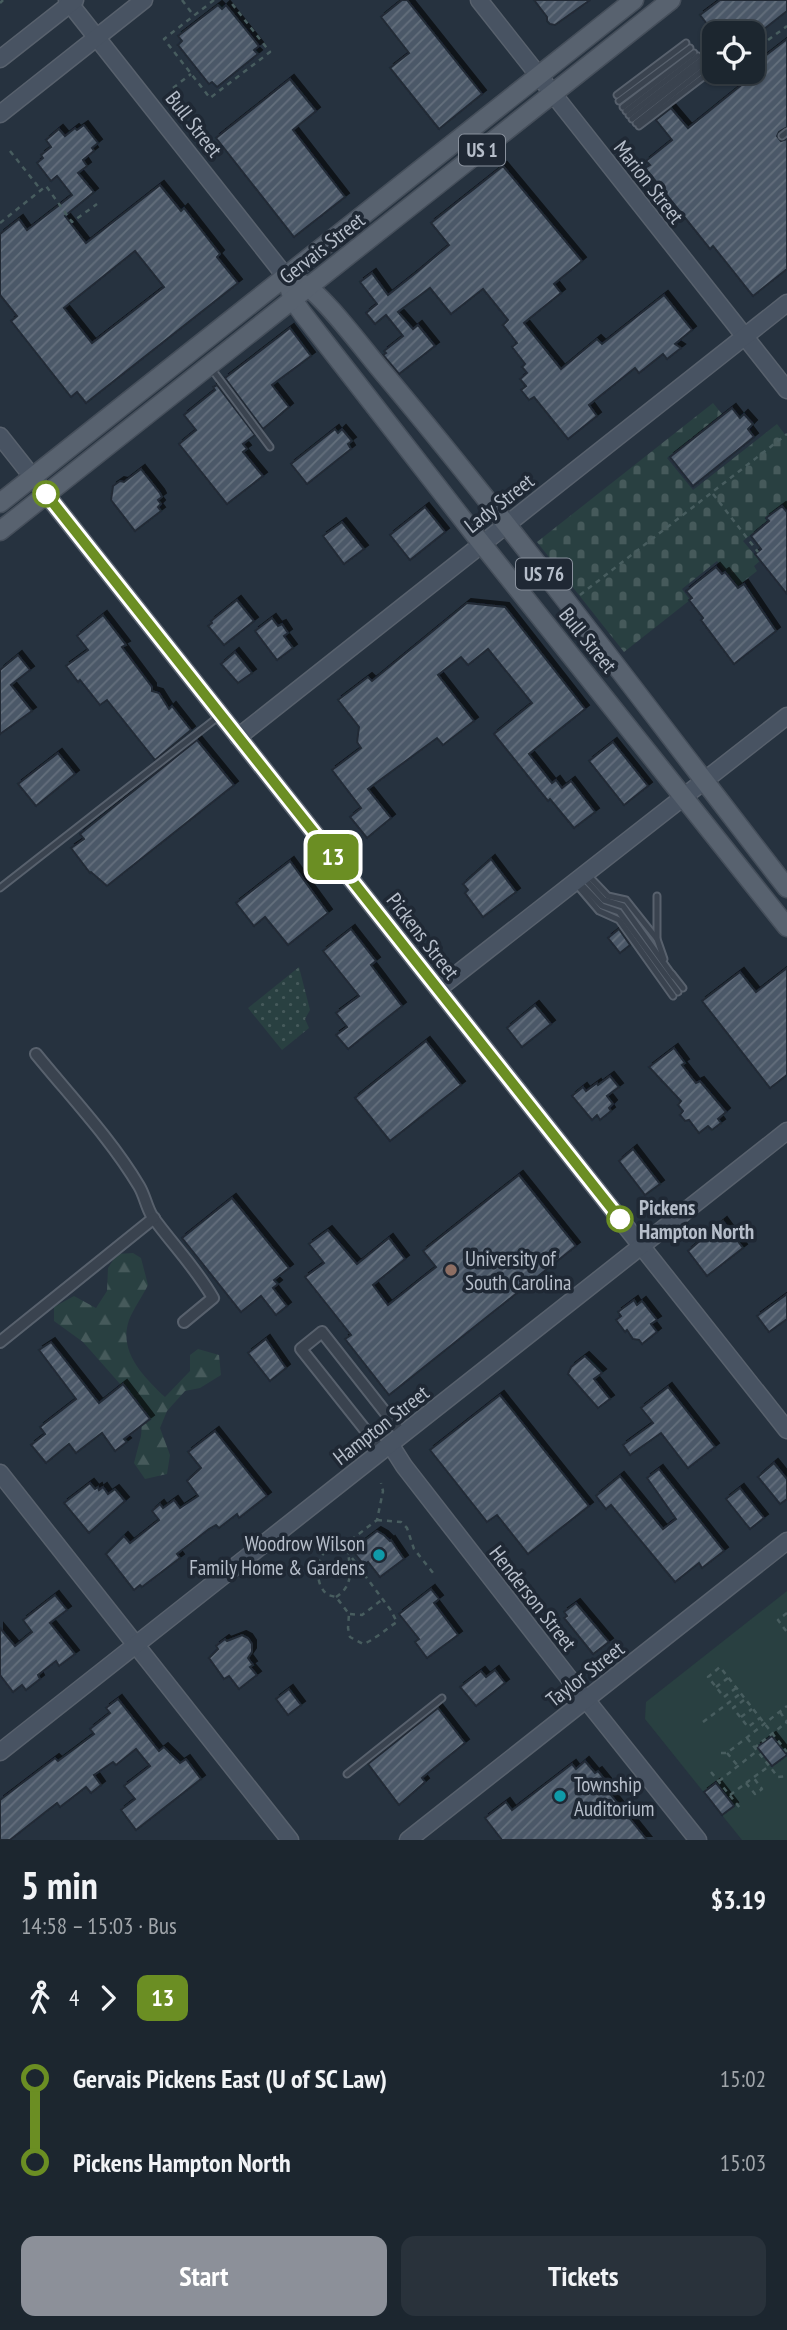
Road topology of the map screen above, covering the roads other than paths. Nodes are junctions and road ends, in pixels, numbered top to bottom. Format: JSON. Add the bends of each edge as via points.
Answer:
{"nodes":[{"id":1,"x":144,"y":0,"type":"edge"},
{"id":2,"x":479,"y":0,"type":"edge"},
{"id":3,"x":634,"y":0,"type":"edge"},
{"id":4,"x":671,"y":0,"type":"edge"},
{"id":5,"x":70,"y":1,"type":"edge"},
{"id":6,"x":96,"y":38,"type":"junction"},
{"id":7,"x":699,"y":58,"type":"junction"},
{"id":8,"x":0,"y":59,"type":"edge"},
{"id":9,"x":538,"y":75,"type":"junction"},
{"id":10,"x":553,"y":93,"type":"junction"},
{"id":11,"x":628,"y":112,"type":"junction"},
{"id":12,"x":0,"y":114,"type":"edge"},
{"id":13,"x":286,"y":277,"type":"junction"},
{"id":14,"x":310,"y":287,"type":"junction"},
{"id":15,"x":293,"y":300,"type":"junction"},
{"id":16,"x":787,"y":303,"type":"edge"},
{"id":17,"x":745,"y":336,"type":"junction"},
{"id":18,"x":209,"y":366,"type":"junction"},
{"id":19,"x":787,"y":390,"type":"edge"},
{"id":20,"x":0,"y":436,"type":"edge"},
{"id":21,"x":270,"y":447,"type":"dead end"},
{"id":22,"x":33,"y":477,"type":"junction"},
{"id":23,"x":46,"y":494,"type":"junction"},
{"id":24,"x":0,"y":503,"type":"edge"},
{"id":25,"x":506,"y":525,"type":"junction"},
{"id":26,"x":0,"y":531,"type":"edge"},
{"id":27,"x":482,"y":544,"type":"junction"},
{"id":28,"x":220,"y":715,"type":"junction"},
{"id":29,"x":787,"y":716,"type":"edge"},
{"id":30,"x":238,"y":737,"type":"junction"},
{"id":31,"x":705,"y":783,"type":"junction"},
{"id":32,"x":685,"y":797,"type":"junction"},
{"id":33,"x":581,"y":879,"type":"junction"},
{"id":34,"x":0,"y":888,"type":"edge"},
{"id":35,"x":787,"y":888,"type":"edge"},
{"id":36,"x":657,"y":896,"type":"dead end"},
{"id":37,"x":787,"y":927,"type":"edge"},
{"id":38,"x":657,"y":939,"type":"junction"},
{"id":39,"x":673,"y":976,"type":"junction"},
{"id":40,"x":438,"y":989,"type":"junction"},
{"id":41,"x":36,"y":1054,"type":"dead end"},
{"id":42,"x":787,"y":1131,"type":"edge"},
{"id":43,"x":154,"y":1218,"type":"junction"},
{"id":44,"x":642,"y":1246,"type":"junction"},
{"id":45,"x":184,"y":1322,"type":"dead end"},
{"id":46,"x":0,"y":1342,"type":"edge"},
{"id":47,"x":787,"y":1430,"type":"edge"},
{"id":48,"x":392,"y":1443,"type":"junction"},
{"id":49,"x":0,"y":1474,"type":"edge"},
{"id":50,"x":787,"y":1541,"type":"edge"},
{"id":51,"x":136,"y":1645,"type":"junction"},
{"id":52,"x":442,"y":1698,"type":"dead end"},
{"id":53,"x":586,"y":1700,"type":"junction"},
{"id":54,"x":0,"y":1752,"type":"edge"},
{"id":55,"x":347,"y":1773,"type":"dead end"},
{"id":56,"x":290,"y":1840,"type":"edge"},
{"id":57,"x":408,"y":1840,"type":"edge"},
{"id":58,"x":698,"y":1840,"type":"edge"}],
"edges":[{"from":1,"to":6,"type":"street"},
{"from":2,"to":9,"type":"street","name":"Marion Street"},
{"from":3,"to":9,"type":"main road","name":"Gervais Street"},
{"from":4,"to":10,"type":"main road","name":"Gervais Street","number":"US 1"},
{"from":5,"to":6,"type":"street","name":"Bull Street"},
{"from":5,"to":8,"type":"street"},
{"from":6,"to":12,"type":"street"},
{"from":6,"to":13,"type":"street","name":"Bull Street"},
{"from":7,"to":11,"type":"lane"},
{"from":7,"to":11,"type":"lane"},
{"from":7,"to":11,"type":"lane"},
{"from":9,"to":10,"type":"street","name":"Marion Street"},
{"from":9,"to":13,"type":"main road","name":"Gervais Street"},
{"from":10,"to":14,"type":"main road","name":"Gervais Street","number":"US 1"},
{"from":10,"to":17,"type":"street","name":"Marion Street"},
{"from":13,"to":14,"type":"main road","name":"Bull Street","number":"US 76"},
{"from":13,"to":15,"type":"main road","name":"Bull Street"},
{"from":13,"to":22,"type":"main road","name":"Gervais Street"},
{"from":14,"to":15,"type":"main road","name":"Gervais Street","number":"US 1"},
{"from":14,"to":25,"type":"main road","name":"Bull Street","number":"US 76"},
{"from":15,"to":18,"type":"main road","name":"Gervais Street","number":"US 1"},
{"from":15,"to":27,"type":"main road","name":"Bull Street","number":"US 76"},
{"from":16,"to":17,"type":"street","name":"Lady Street"},
{"from":17,"to":19,"type":"street","name":"Marion Street"},
{"from":17,"to":25,"type":"street","name":"Lady Street"},
{"from":18,"to":21,"type":"lane"},
{"from":18,"to":23,"type":"main road","name":"Gervais Street","number":"US 1"},
{"from":20,"to":22,"type":"street","name":"Pickens Street"},
{"from":22,"to":23,"type":"street","name":"Pickens Street"},
{"from":22,"to":24,"type":"main road","name":"Gervais Street"},
{"from":23,"to":26,"type":"main road","name":"Gervais Street","number":"US 1"},
{"from":23,"to":28,"type":"street","name":"Pickens Street"},
{"from":25,"to":27,"type":"street","name":"Lady Street"},
{"from":25,"to":31,"type":"main road","name":"Bull Street","number":"US 76"},
{"from":27,"to":30,"type":"street","name":"Lady Street"},
{"from":27,"to":32,"type":"main road","name":"Bull Street","number":"US 76"},
{"from":28,"to":30,"type":"street","name":"Pickens Street"},
{"from":28,"to":34,"type":"lane"},
{"from":29,"to":31,"type":"street"},
{"from":30,"to":40,"type":"street","name":"Pickens Street"},
{"from":31,"to":32,"type":"street"},
{"from":31,"to":35,"type":"main road","name":"Bull Street","number":"US 76"},
{"from":32,"to":33,"type":"street"},
{"from":32,"to":37,"type":"main road","name":"Bull Street","number":"US 76"},
{"from":33,"to":38,"type":"lane","via":[[608,896],[626,900]]},
{"from":33,"to":39,"type":"lane","via":[[604,900],[623,905]]},
{"from":33,"to":39,"type":"lane","via":[[602,906],[619,912],[678,992]]},
{"from":33,"to":40,"type":"street"},
{"from":36,"to":38,"type":"lane"},
{"from":38,"to":39,"type":"lane"},
{"from":40,"to":44,"type":"street","name":"Pickens Street"},
{"from":41,"to":43,"type":"street","via":[[123,1164]]},
{"from":42,"to":44,"type":"street","name":"Hampton Street"},
{"from":43,"to":45,"type":"street","via":[[213,1298]]},
{"from":43,"to":46,"type":"street"},
{"from":44,"to":47,"type":"street","name":"Pickens Street"},
{"from":44,"to":48,"type":"street","name":"Hampton Street"},
{"from":48,"to":48,"type":"street","name":"Henderson Street","via":[[322,1332],[301,1349]]},
{"from":48,"to":51,"type":"street","name":"Hampton Street"},
{"from":48,"to":53,"type":"street","name":"Henderson Street","via":[[420,1487]]},
{"from":49,"to":51,"type":"street"},
{"from":50,"to":53,"type":"street","name":"Taylor Street"},
{"from":51,"to":54,"type":"street","name":"Hampton Street"},
{"from":51,"to":56,"type":"street"},
{"from":52,"to":55,"type":"lane"},
{"from":53,"to":57,"type":"street","name":"Taylor Street"},
{"from":53,"to":58,"type":"street","name":"Henderson Street"}]}
